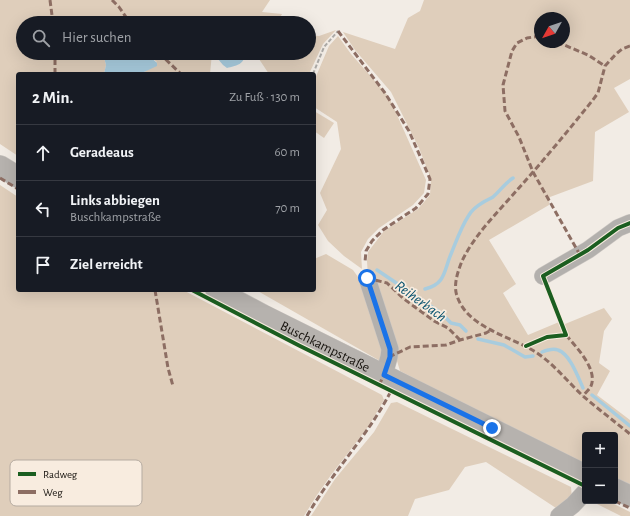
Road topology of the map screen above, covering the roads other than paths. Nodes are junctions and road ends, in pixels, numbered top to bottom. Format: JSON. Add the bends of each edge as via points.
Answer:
{"nodes":[{"id":1,"x":0,"y":166,"type":"edge"},
{"id":2,"x":16,"y":175,"type":"edge"},
{"id":3,"x":630,"y":223,"type":"edge"},
{"id":4,"x":543,"y":276,"type":"dead end"},
{"id":5,"x":367,"y":278,"type":"dead end"},
{"id":6,"x":220,"y":292,"type":"edge"},
{"id":7,"x":384,"y":375,"type":"junction"},
{"id":8,"x":582,"y":474,"type":"edge"},
{"id":9,"x":618,"y":490,"type":"edge"},
{"id":10,"x":582,"y":496,"type":"edge"},
{"id":11,"x":630,"y":496,"type":"edge"},
{"id":12,"x":559,"y":516,"type":"edge"}],
"edges":[{"from":1,"to":2,"type":"main road"},
{"from":3,"to":4,"type":"street"},
{"from":5,"to":7,"type":"street","via":[[390,349]]},
{"from":6,"to":7,"type":"main road","name":"Buschkampstraße"},
{"from":7,"to":8,"type":"main road","name":"Buschkampstraße"},
{"from":9,"to":11,"type":"main road"},
{"from":10,"to":12,"type":"street"}]}
